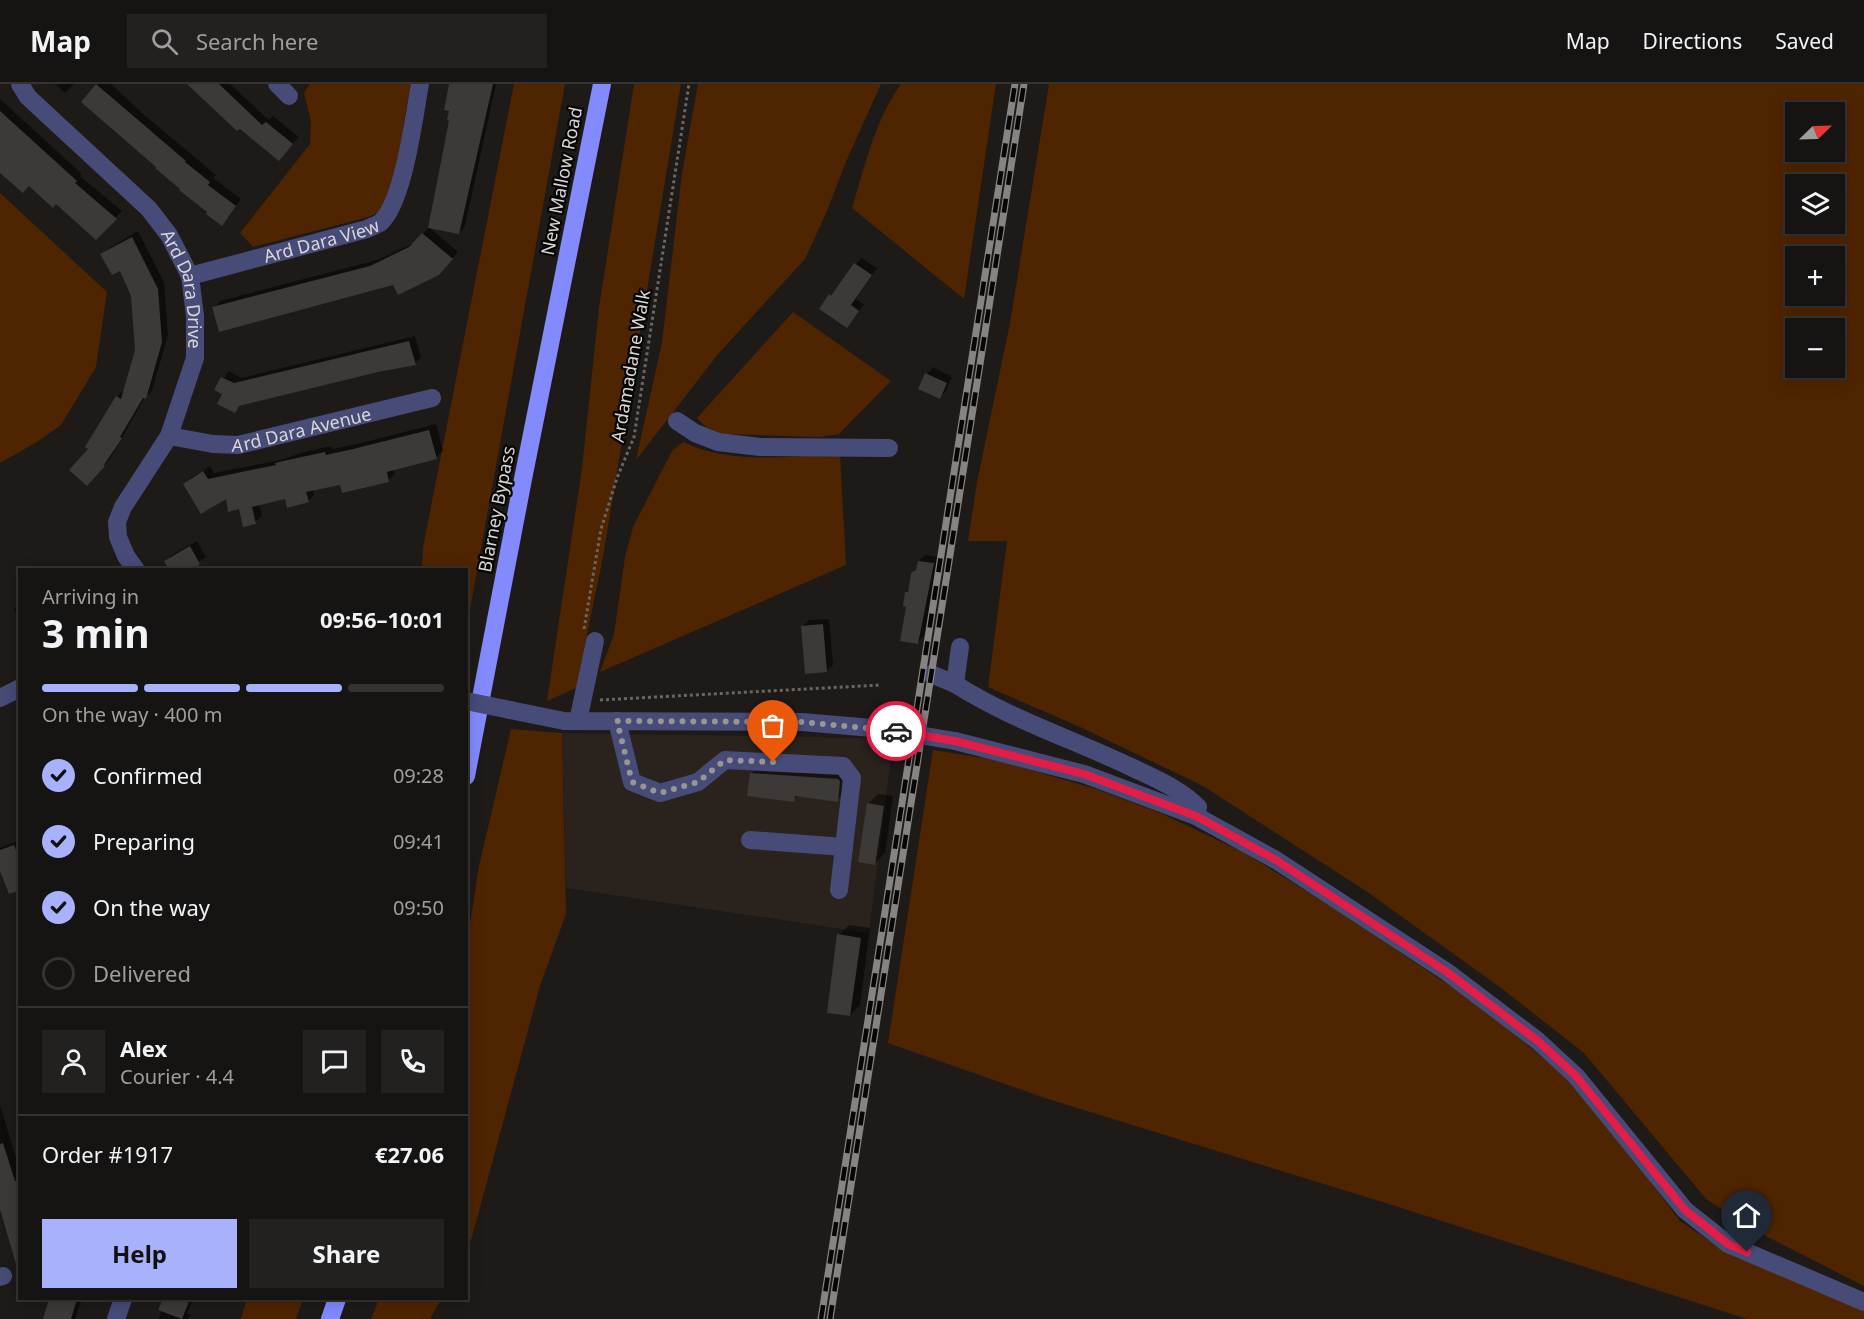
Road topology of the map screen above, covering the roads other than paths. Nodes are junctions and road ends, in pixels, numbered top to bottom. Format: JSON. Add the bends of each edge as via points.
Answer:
{"nodes":[{"id":1,"x":20,"y":84,"type":"edge"},
{"id":2,"x":420,"y":84,"type":"edge"},
{"id":3,"x":602,"y":84,"type":"edge"},
{"id":4,"x":190,"y":276,"type":"junction"},
{"id":5,"x":562,"y":286,"type":"joint"},
{"id":6,"x":432,"y":398,"type":"dead end"},
{"id":7,"x":677,"y":422,"type":"dead end"},
{"id":8,"x":169,"y":436,"type":"junction"},
{"id":9,"x":889,"y":447,"type":"dead end"},
{"id":10,"x":135,"y":568,"type":"edge"},
{"id":11,"x":590,"y":635,"type":"road end"},
{"id":12,"x":960,"y":647,"type":"dead end"},
{"id":13,"x":931,"y":674,"type":"dead end"},
{"id":14,"x":955,"y":684,"type":"junction"},
{"id":15,"x":18,"y":689,"type":"edge"},
{"id":16,"x":0,"y":698,"type":"edge"},
{"id":17,"x":468,"y":701,"type":"edge"},
{"id":18,"x":578,"y":721,"type":"junction"},
{"id":19,"x":617,"y":721,"type":"junction"},
{"id":20,"x":468,"y":766,"type":"edge"},
{"id":21,"x":1196,"y":816,"type":"junction"},
{"id":22,"x":750,"y":840,"type":"dead end"},
{"id":23,"x":844,"y":848,"type":"junction"},
{"id":24,"x":839,"y":890,"type":"dead end"},
{"id":25,"x":123,"y":1300,"type":"edge"},
{"id":26,"x":337,"y":1300,"type":"edge"},
{"id":27,"x":1864,"y":1302,"type":"edge"},
{"id":28,"x":116,"y":1319,"type":"edge"},
{"id":29,"x":330,"y":1319,"type":"edge"}],
"edges":[{"from":1,"to":4,"type":"street","name":"Ard Dara Drive","via":[[28,97],[149,209],[165,229]]},
{"from":2,"to":4,"type":"street","name":"Ard Dara View","via":[[403,175],[379,224]]},
{"from":3,"to":5,"type":"highway","name":"New Mallow Road"},
{"from":4,"to":8,"type":"street","name":"Ard Dara Drive","via":[[195,358]]},
{"from":5,"to":20,"type":"highway","name":"Blarney Bypass"},
{"from":6,"to":8,"type":"street","name":"Ard Dara Avenue","via":[[238,445]]},
{"from":7,"to":9,"type":"street","via":[[718,442],[760,447]]},
{"from":8,"to":10,"type":"street","name":"Ard Dara Drive","via":[[117,522],[118,537]]},
{"from":11,"to":18,"type":"street"},
{"from":12,"to":14,"type":"street"},
{"from":13,"to":14,"type":"street"},
{"from":14,"to":21,"type":"street","via":[[987,703],[1186,795],[1198,807]]},
{"from":15,"to":16,"type":"street"},
{"from":17,"to":18,"type":"street","bridge":true},
{"from":18,"to":19,"type":"street"},
{"from":19,"to":21,"type":"street","bridge":true,"via":[[802,722],[884,729],[955,741],[1084,774]]},
{"from":19,"to":23,"type":"street","via":[[632,782],[660,793],[698,782],[725,760],[843,766],[852,778]]},
{"from":21,"to":27,"type":"street","via":[[1276,860],[1437,966],[1538,1041],[1576,1076],[1685,1210],[1714,1234],[1728,1244]]},
{"from":22,"to":23,"type":"street"},
{"from":23,"to":24,"type":"street"},
{"from":25,"to":28,"type":"street"},
{"from":26,"to":29,"type":"highway"}]}
